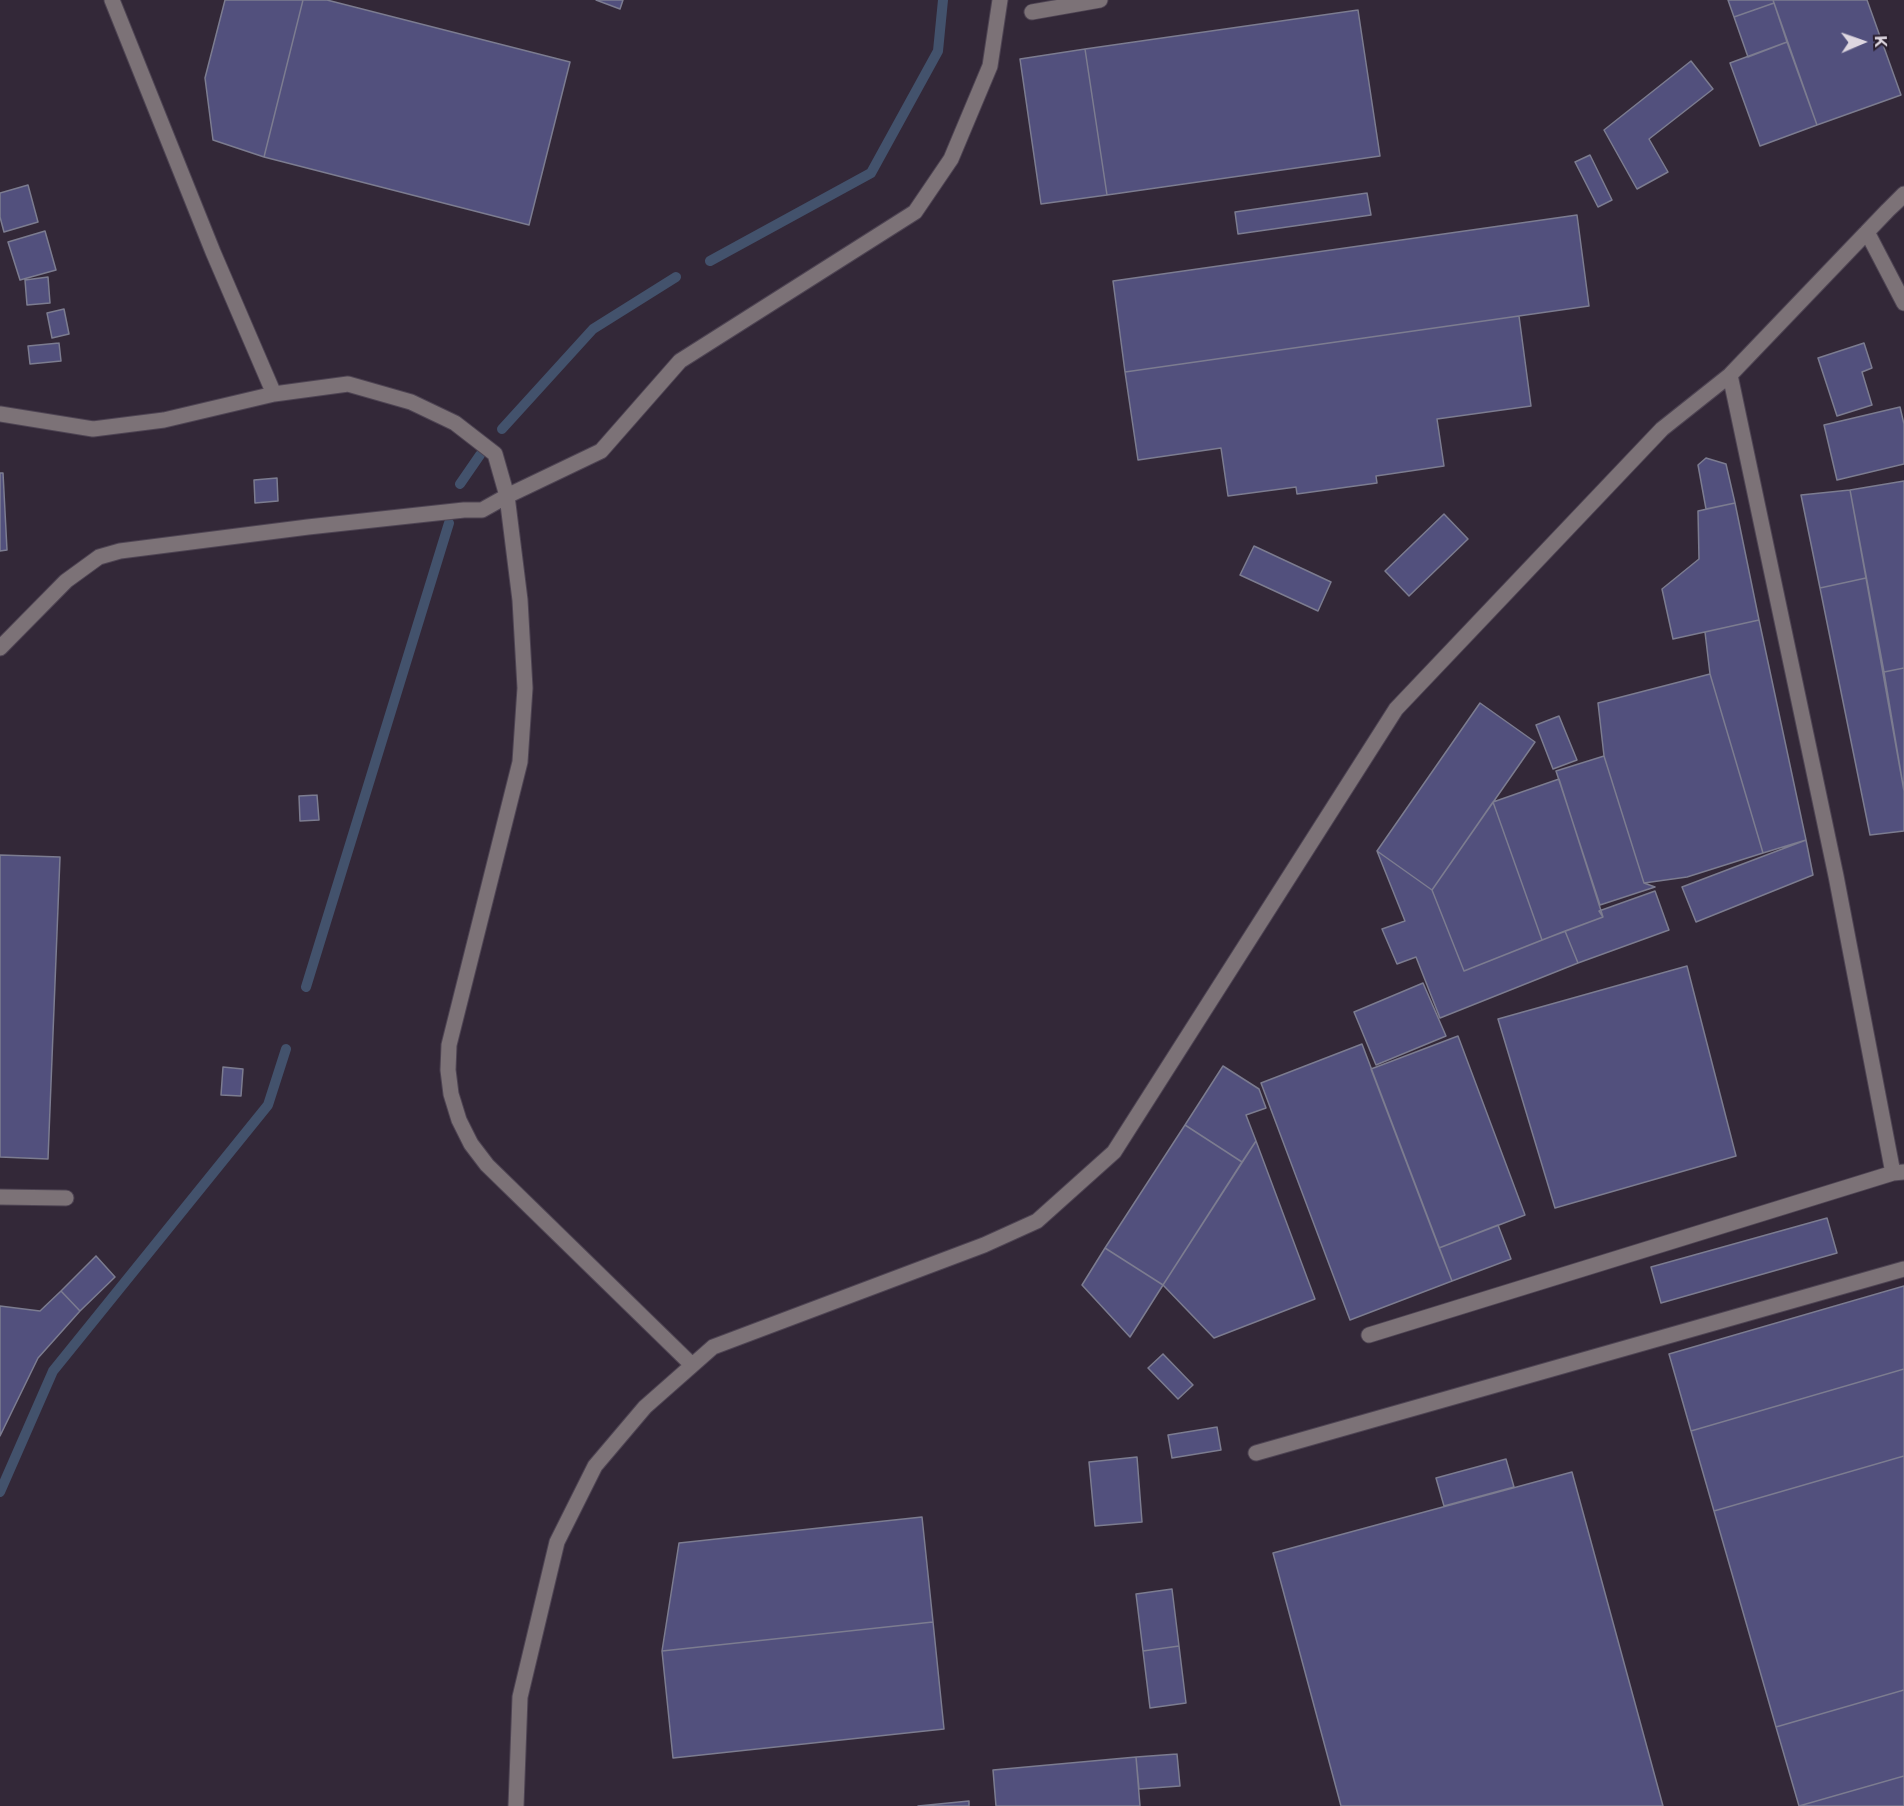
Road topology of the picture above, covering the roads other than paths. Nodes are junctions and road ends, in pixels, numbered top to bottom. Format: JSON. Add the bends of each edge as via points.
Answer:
{"nodes":[{"id":1,"x":111,"y":0,"type":"edge"},
{"id":2,"x":1000,"y":0,"type":"edge"},
{"id":3,"x":1100,"y":0,"type":"edge"},
{"id":4,"x":1032,"y":12,"type":"dead end"},
{"id":5,"x":1904,"y":194,"type":"edge"},
{"id":6,"x":1867,"y":232,"type":"junction"},
{"id":7,"x":1904,"y":303,"type":"edge"},
{"id":8,"x":1730,"y":375,"type":"junction"},
{"id":9,"x":274,"y":394,"type":"junction"},
{"id":10,"x":0,"y":414,"type":"edge"},
{"id":11,"x":507,"y":496,"type":"junction"},
{"id":12,"x":0,"y":648,"type":"edge"},
{"id":13,"x":1898,"y":1173,"type":"edge"},
{"id":14,"x":0,"y":1197,"type":"edge"},
{"id":15,"x":66,"y":1198,"type":"dead end"},
{"id":16,"x":1904,"y":1269,"type":"edge"},
{"id":17,"x":1369,"y":1335,"type":"dead end"},
{"id":18,"x":692,"y":1365,"type":"junction"},
{"id":19,"x":1256,"y":1453,"type":"dead end"},
{"id":20,"x":516,"y":1806,"type":"edge"}],
"edges":[{"from":1,"to":9,"type":"street"},
{"from":2,"to":11,"type":"street","via":[[990,66],[951,159],[915,212],[680,361],[601,451]]},
{"from":3,"to":4,"type":"street"},
{"from":5,"to":6,"type":"street"},
{"from":6,"to":7,"type":"street"},
{"from":6,"to":8,"type":"street"},
{"from":8,"to":13,"type":"street"},
{"from":8,"to":18,"type":"street","via":[[1662,429],[1396,709],[1114,1152],[1037,1221],[984,1245],[713,1347]]},
{"from":9,"to":10,"type":"street","via":[[164,420],[93,429]]},
{"from":9,"to":11,"type":"street","via":[[348,384],[411,402],[455,423],[495,454]]},
{"from":11,"to":12,"type":"street","via":[[482,510],[308,527],[99,557],[66,581]]},
{"from":11,"to":18,"type":"street","via":[[520,600],[525,688],[520,762],[449,1045],[451,1094],[459,1120],[486,1165]]},
{"from":13,"to":17,"type":"street"},
{"from":14,"to":15,"type":"street"},
{"from":16,"to":19,"type":"street"},
{"from":18,"to":20,"type":"street","via":[[645,1407],[595,1466],[557,1542],[520,1697]]}]}
